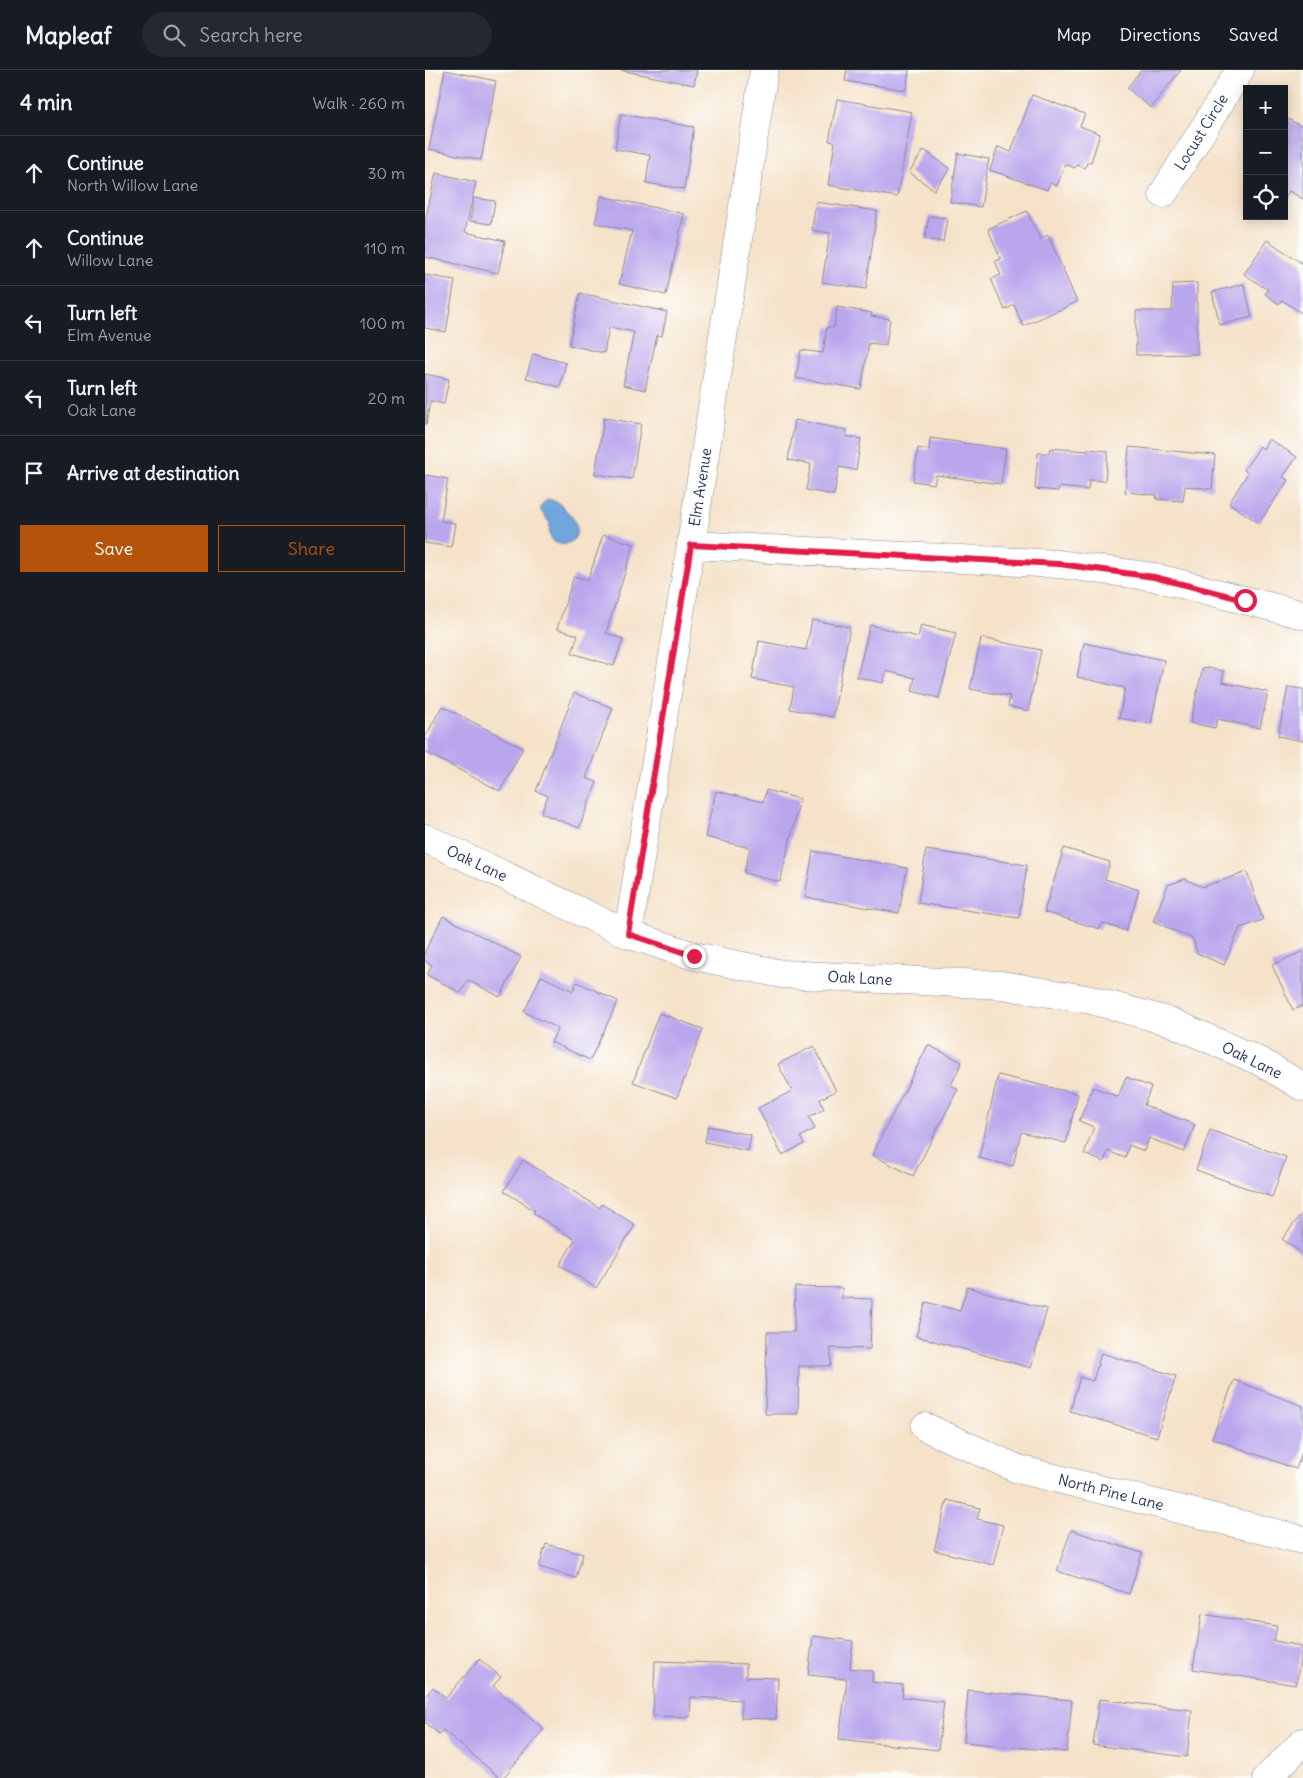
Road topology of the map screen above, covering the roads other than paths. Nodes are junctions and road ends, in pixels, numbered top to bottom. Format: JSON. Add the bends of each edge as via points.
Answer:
{"nodes":[{"id":1,"x":764,"y":70,"type":"edge"},
{"id":2,"x":1240,"y":70,"type":"edge"},
{"id":3,"x":1163,"y":194,"type":"dead end"},
{"id":4,"x":691,"y":545,"type":"junction"},
{"id":5,"x":1303,"y":614,"type":"edge"},
{"id":6,"x":425,"y":838,"type":"edge"},
{"id":7,"x":628,"y":934,"type":"junction"},
{"id":8,"x":1303,"y":1087,"type":"edge"},
{"id":9,"x":925,"y":1426,"type":"dead end"},
{"id":10,"x":1303,"y":1540,"type":"edge"},
{"id":11,"x":1303,"y":1742,"type":"edge"},
{"id":12,"x":1267,"y":1778,"type":"edge"}],
"edges":[{"from":1,"to":4,"type":"street","name":"Elm Avenue"},
{"from":2,"to":3,"type":"street","name":"Locust Circle"},
{"from":4,"to":5,"type":"street","via":[[1059,564],[1154,577]]},
{"from":4,"to":7,"type":"street","name":"Elm Avenue"},
{"from":6,"to":7,"type":"street","name":"Oak Lane"},
{"from":7,"to":8,"type":"street","name":"Oak Lane","via":[[694,956],[782,974],[1002,985],[1091,1000],[1171,1022],[1261,1062]]},
{"from":9,"to":10,"type":"street","name":"North Pine Lane","via":[[1018,1469]]},
{"from":11,"to":12,"type":"street"}]}
